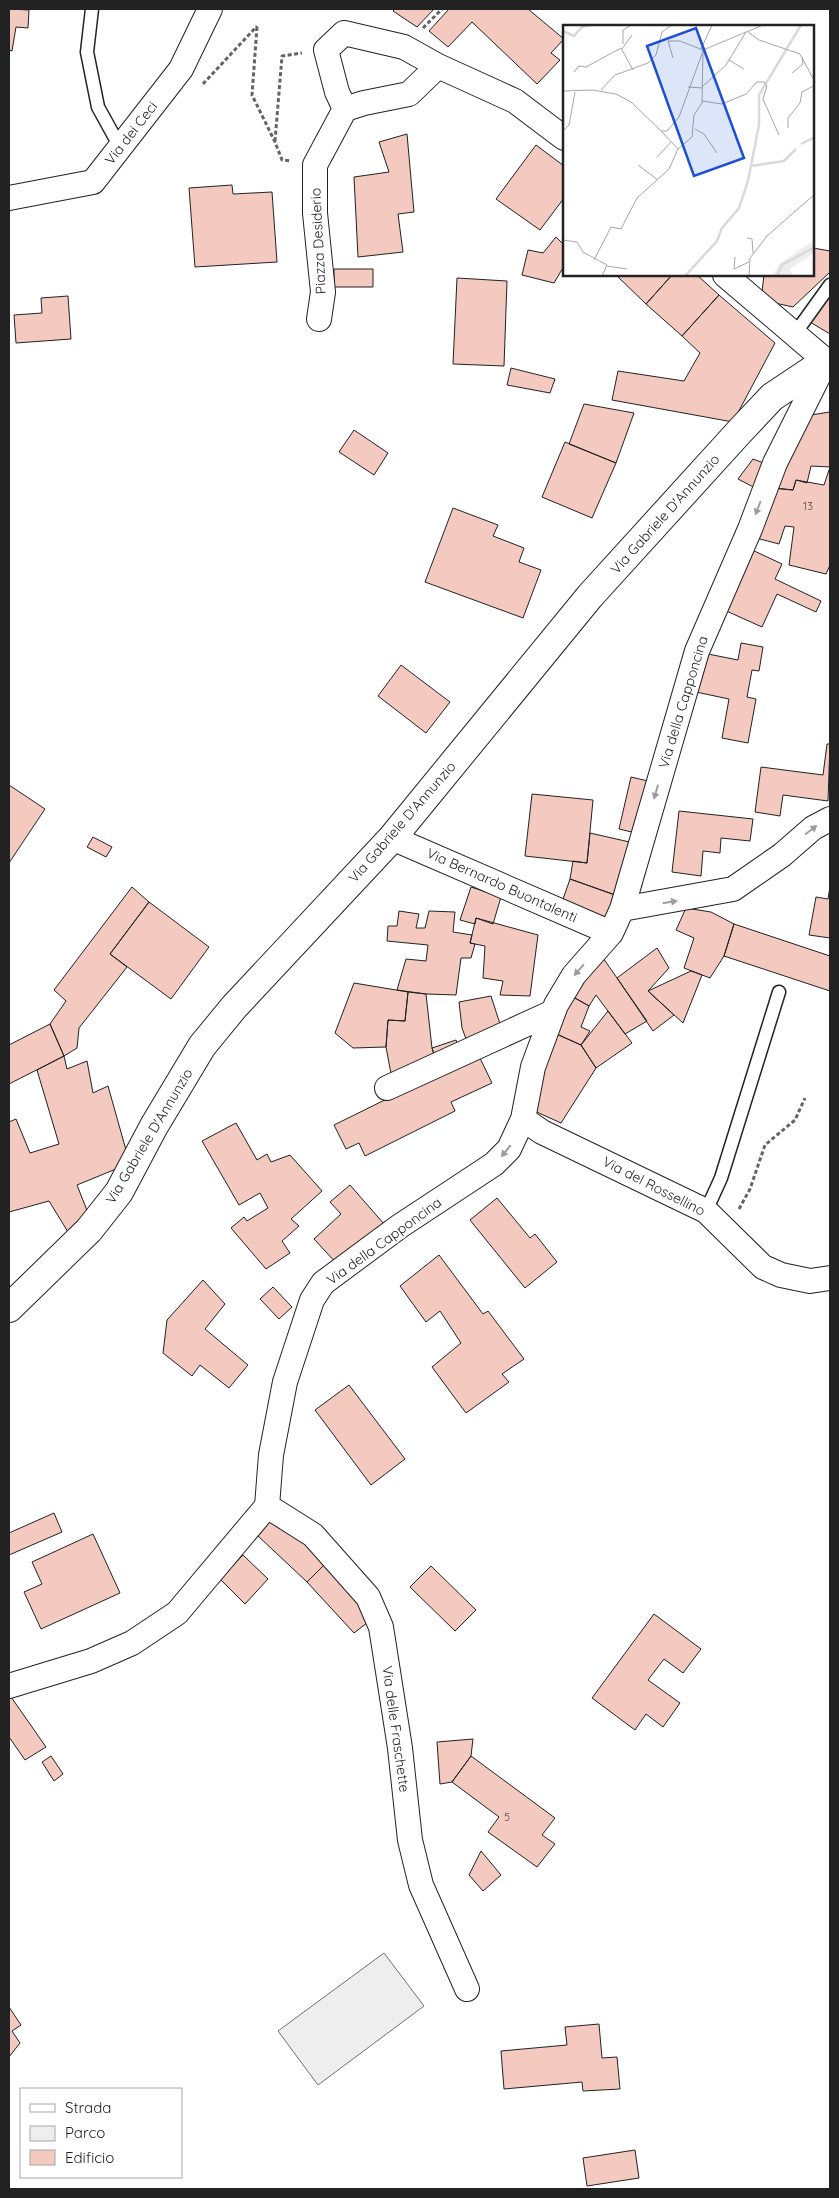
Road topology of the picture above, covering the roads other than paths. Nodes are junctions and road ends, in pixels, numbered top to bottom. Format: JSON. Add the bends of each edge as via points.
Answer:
{"nodes":[{"id":1,"x":92,"y":9,"type":"edge"},
{"id":2,"x":210,"y":9,"type":"edge"},
{"id":3,"x":438,"y":66,"type":"junction"},
{"id":4,"x":345,"y":109,"type":"junction"},
{"id":5,"x":563,"y":137,"type":"edge"},
{"id":6,"x":120,"y":147,"type":"junction"},
{"id":7,"x":9,"y":198,"type":"edge"},
{"id":8,"x":726,"y":276,"type":"edge"},
{"id":9,"x":830,"y":285,"type":"edge"},
{"id":10,"x":319,"y":319,"type":"dead end"},
{"id":11,"x":790,"y":331,"type":"junction"},
{"id":12,"x":828,"y":361,"type":"edge"},
{"id":13,"x":830,"y":819,"type":"edge"},
{"id":14,"x":392,"y":838,"type":"junction"},
{"id":15,"x":622,"y":909,"type":"junction"},
{"id":16,"x":611,"y":933,"type":"junction"},
{"id":17,"x":779,"y":992,"type":"dead end"},
{"id":18,"x":553,"y":1012,"type":"junction"},
{"id":19,"x":387,"y":1088,"type":"dead end"},
{"id":20,"x":523,"y":1119,"type":"junction"},
{"id":21,"x":706,"y":1211,"type":"junction"},
{"id":22,"x":830,"y":1278,"type":"edge"},
{"id":23,"x":9,"y":1308,"type":"edge"},
{"id":24,"x":267,"y":1506,"type":"junction"},
{"id":25,"x":9,"y":1686,"type":"edge"},
{"id":26,"x":468,"y":1989,"type":"dead end"}],
"edges":[{"from":1,"to":6,"type":"lane","via":[[87,52],[98,107]]},
{"from":2,"to":6,"type":"street","name":"Via dei Ceci","via":[[181,68]]},
{"from":3,"to":4,"type":"street","via":[[409,94]]},
{"from":3,"to":4,"type":"street","via":[[404,47],[344,33],[326,50]]},
{"from":3,"to":5,"type":"street","via":[[515,101]]},
{"from":4,"to":10,"type":"street","name":"Piazza Desiderio","via":[[315,165],[315,213],[322,292]]},
{"from":6,"to":7,"type":"street","name":"Via dei Ceci","via":[[93,182]]},
{"from":8,"to":11,"type":"street"},
{"from":9,"to":11,"type":"lane"},
{"from":11,"to":12,"type":"street"},
{"from":12,"to":14,"type":"street","name":"Via Gabriele D'Annunzio","via":[[772,397],[740,430],[590,596]]},
{"from":12,"to":15,"type":"street","name":"Via della Capponcina","one_way":true,"via":[[776,463],[697,651]]},
{"from":15,"to":13,"type":"street","one_way":true,"via":[[733,889],[782,855],[813,828]]},
{"from":14,"to":16,"type":"street","name":"Via Bernardo Buontalenti"},
{"from":14,"to":23,"type":"street","name":"Via Gabriele D'Annunzio","via":[[234,1007],[202,1046],[119,1192],[90,1230]]},
{"from":15,"to":16,"type":"street","name":"Via della Capponcina"},
{"from":16,"to":18,"type":"street","name":"Via della Capponcina","one_way":true,"via":[[574,975]]},
{"from":17,"to":21,"type":"lane","via":[[720,1178]]},
{"from":18,"to":19,"type":"street"},
{"from":18,"to":20,"type":"street","name":"Via della Capponcina","via":[[533,1067]]},
{"from":20,"to":21,"type":"street","name":"Via del Rossellino","via":[[542,1132]]},
{"from":20,"to":24,"type":"street","name":"Via della Capponcina","one_way":true,"via":[[509,1149],[494,1164],[323,1283],[312,1300],[285,1382],[271,1454]]},
{"from":21,"to":22,"type":"street","name":"Via del Rossellino","via":[[763,1267],[781,1275],[810,1281]]},
{"from":24,"to":25,"type":"street","via":[[177,1613],[132,1643],[91,1662]]},
{"from":24,"to":26,"type":"street","name":"Via delle Fraschette","via":[[313,1535],[368,1597],[381,1627],[416,1867]]}]}
